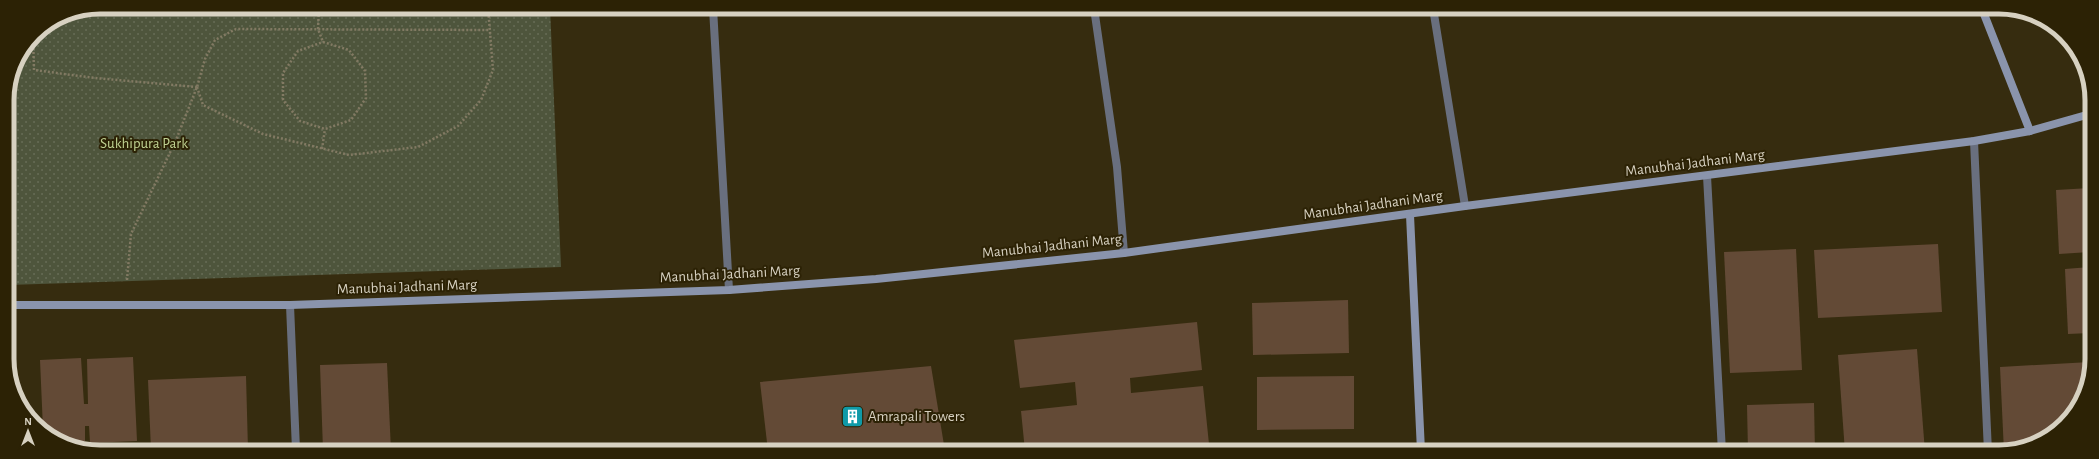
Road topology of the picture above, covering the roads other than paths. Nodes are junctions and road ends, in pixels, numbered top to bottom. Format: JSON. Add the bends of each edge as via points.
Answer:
{"nodes":[{"id":1,"x":713,"y":14,"type":"edge"},
{"id":2,"x":1095,"y":14,"type":"edge"},
{"id":3,"x":1433,"y":14,"type":"edge"},
{"id":4,"x":1984,"y":14,"type":"edge"},
{"id":5,"x":2085,"y":115,"type":"edge"},
{"id":6,"x":2030,"y":131,"type":"junction"},
{"id":7,"x":1974,"y":141,"type":"junction"},
{"id":8,"x":1707,"y":176,"type":"junction"},
{"id":9,"x":1465,"y":206,"type":"junction"},
{"id":10,"x":1410,"y":215,"type":"junction"},
{"id":11,"x":1124,"y":253,"type":"junction"},
{"id":12,"x":729,"y":290,"type":"junction"},
{"id":13,"x":14,"y":304,"type":"edge"},
{"id":14,"x":290,"y":305,"type":"junction"},
{"id":15,"x":296,"y":445,"type":"edge"},
{"id":16,"x":1421,"y":445,"type":"edge"},
{"id":17,"x":1722,"y":445,"type":"edge"},
{"id":18,"x":1988,"y":445,"type":"edge"}],
"edges":[{"from":1,"to":12,"type":"street"},
{"from":2,"to":11,"type":"street","via":[[1117,167]]},
{"from":3,"to":9,"type":"street"},
{"from":4,"to":6,"type":"street"},
{"from":5,"to":6,"type":"street","name":"Manubhai Jadhani Marg"},
{"from":6,"to":7,"type":"street","name":"Manubhai Jadhani Marg"},
{"from":7,"to":8,"type":"street","name":"Manubhai Jadhani Marg"},
{"from":7,"to":18,"type":"street"},
{"from":8,"to":9,"type":"street","name":"Manubhai Jadhani Marg"},
{"from":8,"to":17,"type":"street"},
{"from":9,"to":10,"type":"street","name":"Manubhai Jadhani Marg"},
{"from":10,"to":11,"type":"street","name":"Manubhai Jadhani Marg"},
{"from":10,"to":16,"type":"street"},
{"from":11,"to":12,"type":"street","name":"Manubhai Jadhani Marg","via":[[876,279]]},
{"from":12,"to":14,"type":"street","name":"Manubhai Jadhani Marg"},
{"from":13,"to":14,"type":"street","name":"Manubhai Jadhani Marg"},
{"from":14,"to":15,"type":"street"}]}
